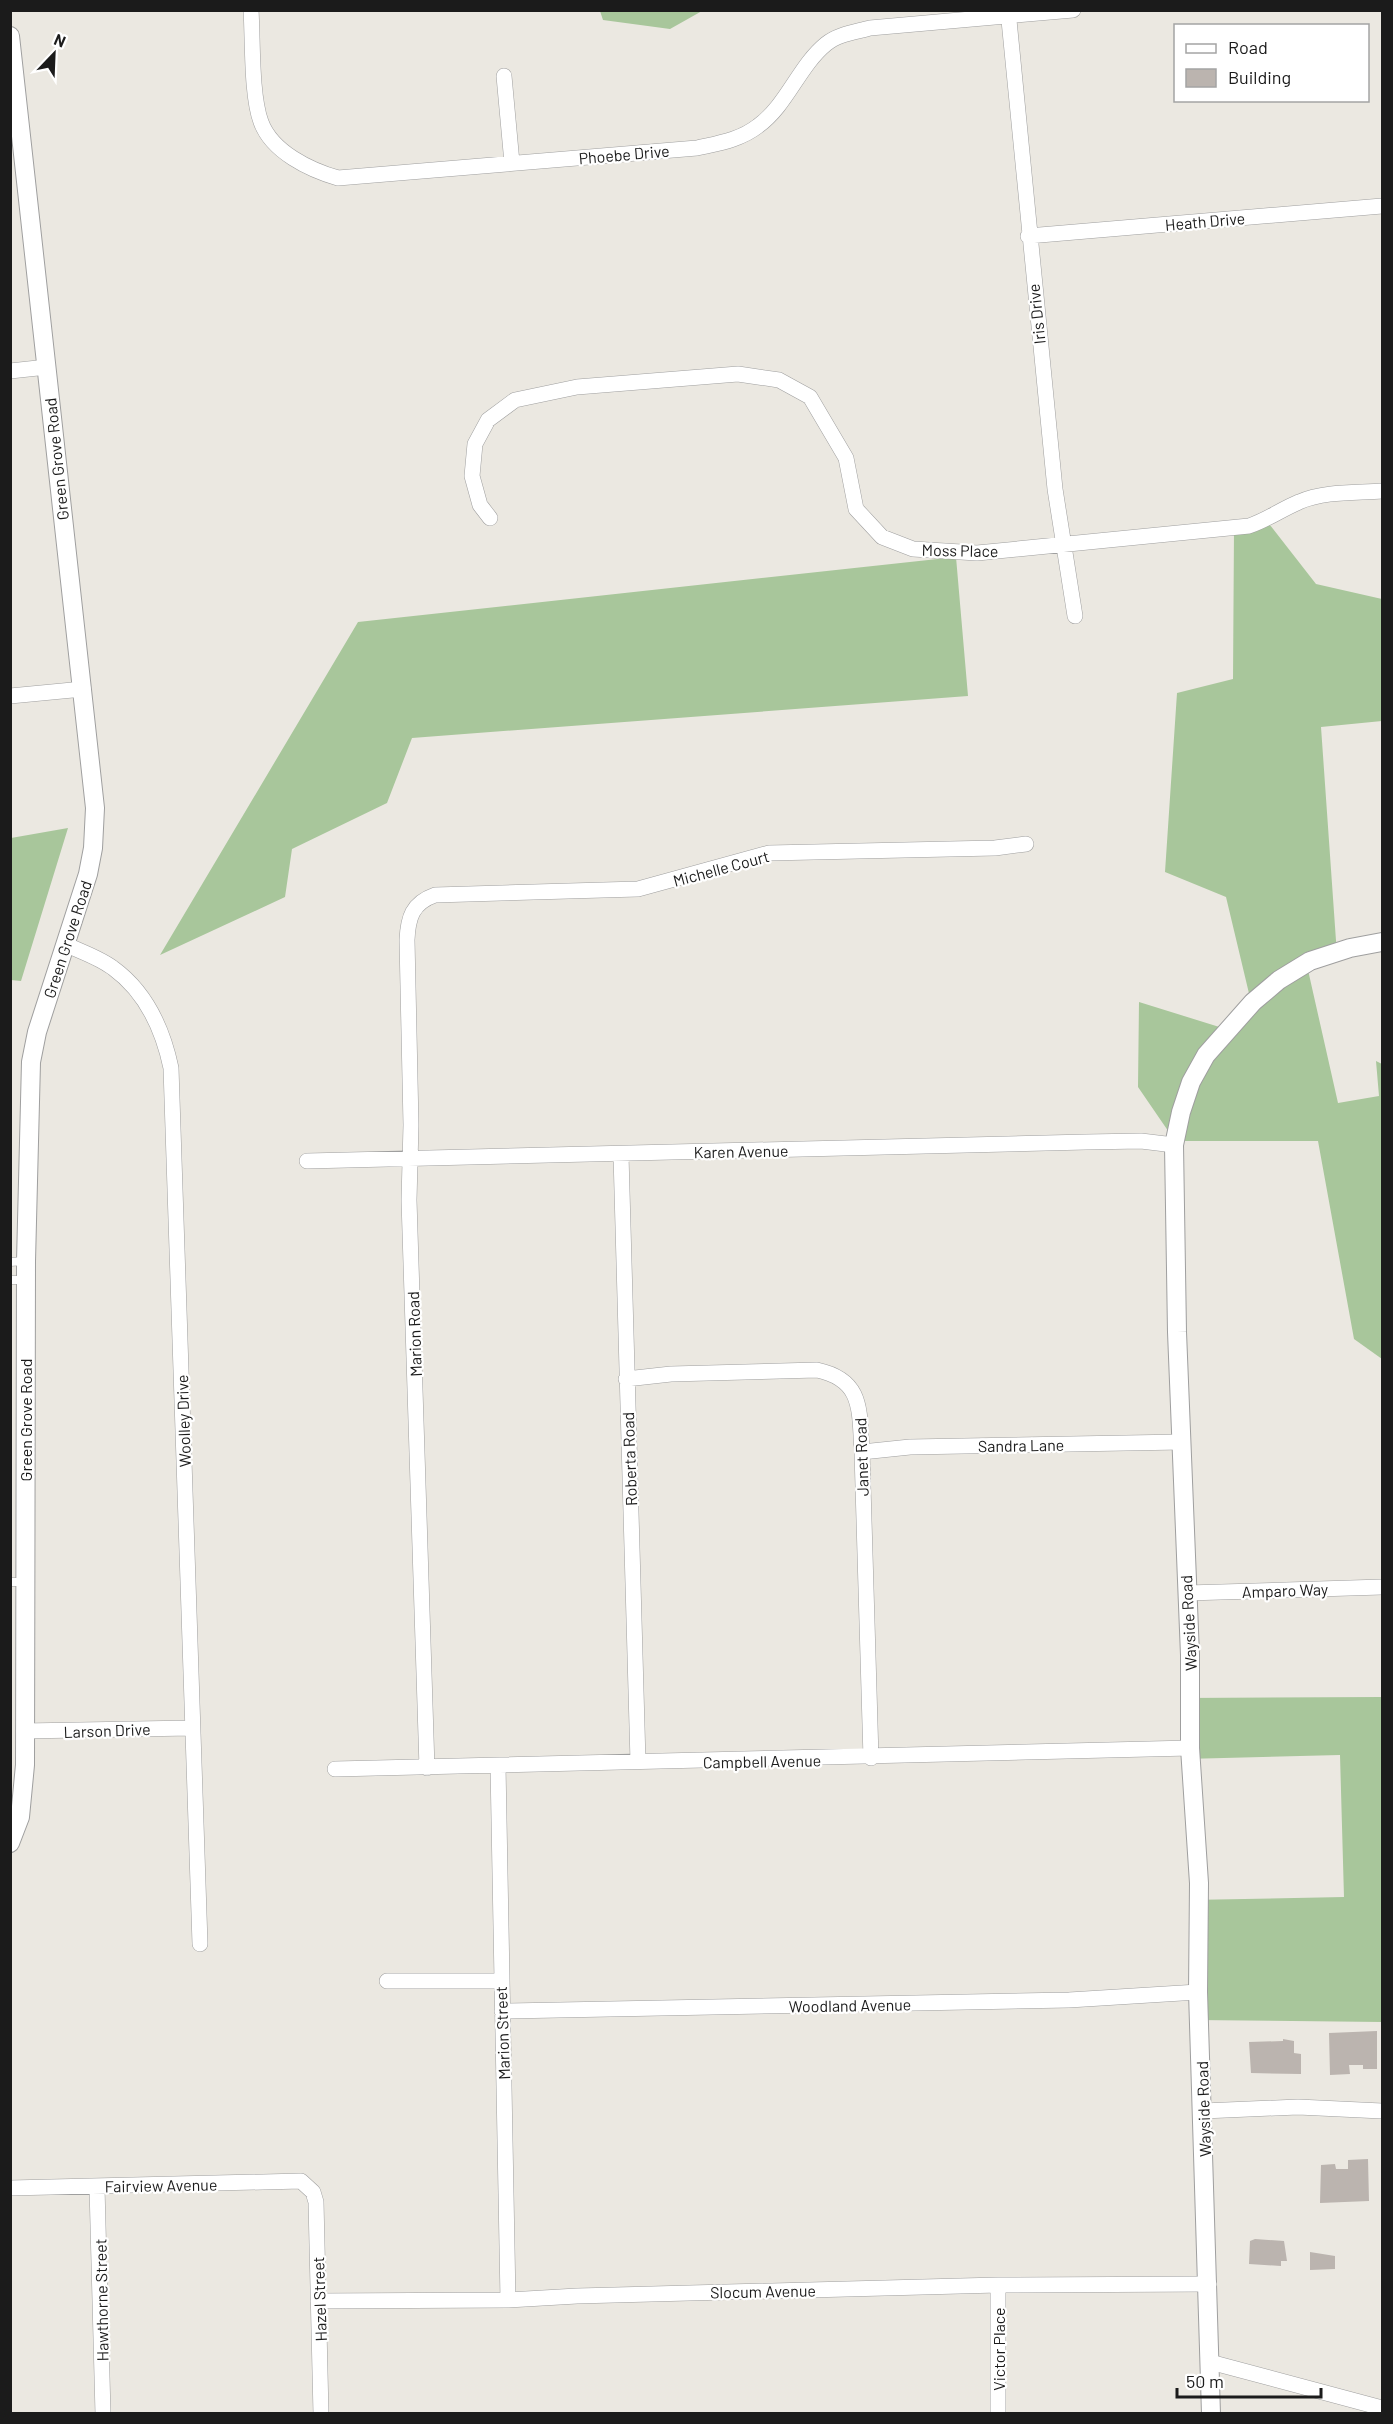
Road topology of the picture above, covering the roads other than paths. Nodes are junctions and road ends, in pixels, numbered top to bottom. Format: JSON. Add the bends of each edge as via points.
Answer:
{"nodes":[{"id":1,"x":251,"y":10,"type":"edge"},
{"id":2,"x":1073,"y":10,"type":"edge"},
{"id":3,"x":1008,"y":13,"type":"edge"},
{"id":4,"x":10,"y":36,"type":"edge"},
{"id":5,"x":504,"y":76,"type":"dead end"},
{"id":6,"x":512,"y":163,"type":"junction"},
{"id":7,"x":1383,"y":206,"type":"edge"},
{"id":8,"x":1028,"y":236,"type":"junction"},
{"id":9,"x":47,"y":367,"type":"junction"},
{"id":10,"x":10,"y":371,"type":"edge"},
{"id":11,"x":1383,"y":491,"type":"edge"},
{"id":12,"x":490,"y":518,"type":"dead end"},
{"id":13,"x":1064,"y":546,"type":"junction"},
{"id":14,"x":1075,"y":616,"type":"dead end"},
{"id":15,"x":83,"y":689,"type":"junction"},
{"id":16,"x":10,"y":696,"type":"edge"},
{"id":17,"x":1026,"y":844,"type":"dead end"},
{"id":18,"x":418,"y":903,"type":"joint"},
{"id":19,"x":1383,"y":942,"type":"edge"},
{"id":20,"x":67,"y":945,"type":"junction"},
{"id":21,"x":1174,"y":1145,"type":"junction"},
{"id":22,"x":621,"y":1155,"type":"junction"},
{"id":23,"x":411,"y":1159,"type":"junction"},
{"id":24,"x":307,"y":1161,"type":"dead end"},
{"id":25,"x":18,"y":1261,"type":"edge"},
{"id":26,"x":18,"y":1280,"type":"edge"},
{"id":27,"x":627,"y":1379,"type":"junction"},
{"id":28,"x":1181,"y":1442,"type":"junction"},
{"id":29,"x":862,"y":1452,"type":"junction"},
{"id":30,"x":18,"y":1547,"type":"edge"},
{"id":31,"x":18,"y":1582,"type":"edge"},
{"id":32,"x":1383,"y":1587,"type":"edge"},
{"id":33,"x":1187,"y":1593,"type":"junction"},
{"id":34,"x":191,"y":1728,"type":"junction"},
{"id":35,"x":24,"y":1731,"type":"junction"},
{"id":36,"x":1190,"y":1748,"type":"junction"},
{"id":37,"x":871,"y":1758,"type":"junction"},
{"id":38,"x":638,"y":1762,"type":"junction"},
{"id":39,"x":498,"y":1766,"type":"junction"},
{"id":40,"x":427,"y":1768,"type":"junction"},
{"id":41,"x":335,"y":1769,"type":"dead end"},
{"id":42,"x":10,"y":1843,"type":"edge"},
{"id":43,"x":200,"y":1944,"type":"dead end"},
{"id":44,"x":387,"y":1981,"type":"dead end"},
{"id":45,"x":501,"y":1981,"type":"junction"},
{"id":46,"x":1198,"y":1992,"type":"junction"},
{"id":47,"x":502,"y":2012,"type":"junction"},
{"id":48,"x":1203,"y":2111,"type":"junction"},
{"id":49,"x":1383,"y":2111,"type":"edge"},
{"id":50,"x":97,"y":2187,"type":"junction"},
{"id":51,"x":309,"y":2187,"type":"joint"},
{"id":52,"x":10,"y":2188,"type":"edge"},
{"id":53,"x":1209,"y":2284,"type":"junction"},
{"id":54,"x":998,"y":2285,"type":"junction"},
{"id":55,"x":508,"y":2300,"type":"junction"},
{"id":56,"x":318,"y":2301,"type":"junction"},
{"id":57,"x":1210,"y":2362,"type":"junction"},
{"id":58,"x":1383,"y":2408,"type":"edge"},
{"id":59,"x":103,"y":2414,"type":"edge"},
{"id":60,"x":321,"y":2414,"type":"edge"},
{"id":61,"x":998,"y":2414,"type":"edge"},
{"id":62,"x":1211,"y":2414,"type":"edge"}],
"edges":[{"from":1,"to":6,"type":"street","name":"Phoebe Drive","via":[[261,124],[302,164],[338,178]]},
{"from":2,"to":3,"type":"street","name":"Phoebe Drive"},
{"from":3,"to":6,"type":"street","name":"Phoebe Drive","via":[[870,28],[840,36],[817,54],[771,114],[738,139],[697,148]]},
{"from":3,"to":8,"type":"street","name":"Iris Drive"},
{"from":4,"to":9,"type":"street","name":"Green Grove Road"},
{"from":5,"to":6,"type":"street"},
{"from":7,"to":8,"type":"street","name":"Heath Drive"},
{"from":8,"to":13,"type":"street","name":"Iris Drive"},
{"from":9,"to":10,"type":"street"},
{"from":9,"to":15,"type":"street","name":"Green Grove Road"},
{"from":11,"to":13,"type":"street","name":"Moss Place","via":[[1318,496],[1249,526]]},
{"from":12,"to":13,"type":"street","name":"Moss Place","via":[[480,505],[472,476],[475,444],[488,420],[515,400],[577,387],[738,374],[779,380],[810,397],[846,458],[856,509],[882,537],[913,549],[977,553]]},
{"from":13,"to":14,"type":"street","name":"Iris Drive"},
{"from":15,"to":16,"type":"street"},
{"from":15,"to":20,"type":"street","name":"Green Grove Road","via":[[95,828],[88,874]]},
{"from":17,"to":18,"type":"street","name":"Michelle Court","via":[[769,853],[638,889],[453,893],[435,895]]},
{"from":18,"to":23,"type":"street","name":"Marion Road","via":[[408,921],[407,940]]},
{"from":19,"to":21,"type":"street","name":"Wayside Road","via":[[1310,961],[1253,1002],[1206,1055],[1188,1092]]},
{"from":20,"to":25,"type":"street","name":"Green Grove Road","via":[[37,1032],[31,1062]]},
{"from":20,"to":34,"type":"street","name":"Woolley Drive","via":[[114,968],[133,987],[155,1018],[171,1068]]},
{"from":21,"to":22,"type":"street","name":"Karen Avenue","via":[[1119,1142]]},
{"from":21,"to":28,"type":"street","name":"Wayside Road"},
{"from":22,"to":23,"type":"street","name":"Karen Avenue"},
{"from":22,"to":27,"type":"street","name":"Roberta Road"},
{"from":23,"to":24,"type":"street","name":"Karen Avenue"},
{"from":23,"to":40,"type":"street","name":"Marion Road"},
{"from":25,"to":26,"type":"street","name":"Green Grove Road"},
{"from":26,"to":30,"type":"street","name":"Green Grove Road"},
{"from":27,"to":29,"type":"street","name":"Janet Road","via":[[671,1374],[817,1370],[833,1373],[845,1381],[859,1403]]},
{"from":27,"to":38,"type":"street","name":"Roberta Road"},
{"from":28,"to":29,"type":"street","name":"Sandra Lane","via":[[910,1447]]},
{"from":28,"to":33,"type":"street","name":"Wayside Road"},
{"from":29,"to":37,"type":"street","name":"Janet Road"},
{"from":30,"to":31,"type":"street","name":"Green Grove Road"},
{"from":31,"to":35,"type":"street","name":"Green Grove Road"},
{"from":32,"to":33,"type":"street","name":"Amparo Way"},
{"from":33,"to":36,"type":"street","name":"Wayside Road"},
{"from":34,"to":35,"type":"street","name":"Larson Drive"},
{"from":34,"to":43,"type":"street","name":"Woolley Drive"},
{"from":35,"to":42,"type":"street","name":"Green Grove Road","via":[[22,1803]]},
{"from":36,"to":37,"type":"street","name":"Campbell Avenue"},
{"from":36,"to":46,"type":"street","name":"Wayside Road","via":[[1198,1883]]},
{"from":37,"to":38,"type":"street","name":"Campbell Avenue"},
{"from":38,"to":39,"type":"street","name":"Campbell Avenue"},
{"from":39,"to":40,"type":"street","name":"Campbell Avenue"},
{"from":39,"to":45,"type":"street","name":"Marion Street"},
{"from":40,"to":41,"type":"street","name":"Campbell Avenue"},
{"from":44,"to":45,"type":"street"},
{"from":45,"to":47,"type":"street","name":"Marion Street"},
{"from":46,"to":47,"type":"street","name":"Woodland Avenue","via":[[1069,2000]]},
{"from":46,"to":48,"type":"street","name":"Wayside Road"},
{"from":47,"to":55,"type":"street","name":"Marion Street"},
{"from":48,"to":49,"type":"street","via":[[1298,2107]]},
{"from":48,"to":53,"type":"street","name":"Wayside Road"},
{"from":50,"to":51,"type":"street","name":"Fairview Avenue","via":[[301,2181]]},
{"from":50,"to":52,"type":"street","name":"Fairview Avenue"},
{"from":50,"to":59,"type":"street","name":"Hawthorne Street"},
{"from":51,"to":56,"type":"street","name":"Hazel Street","via":[[316,2202]]},
{"from":53,"to":54,"type":"street","name":"Slocum Avenue"},
{"from":53,"to":57,"type":"street","name":"Wayside Road"},
{"from":54,"to":55,"type":"street","name":"Slocum Avenue"},
{"from":54,"to":61,"type":"street","name":"Victor Place"},
{"from":55,"to":56,"type":"street","name":"Slocum Avenue"},
{"from":56,"to":60,"type":"street","name":"Hazel Street"},
{"from":57,"to":58,"type":"street"},
{"from":57,"to":62,"type":"street","name":"Wayside Road"}]}
